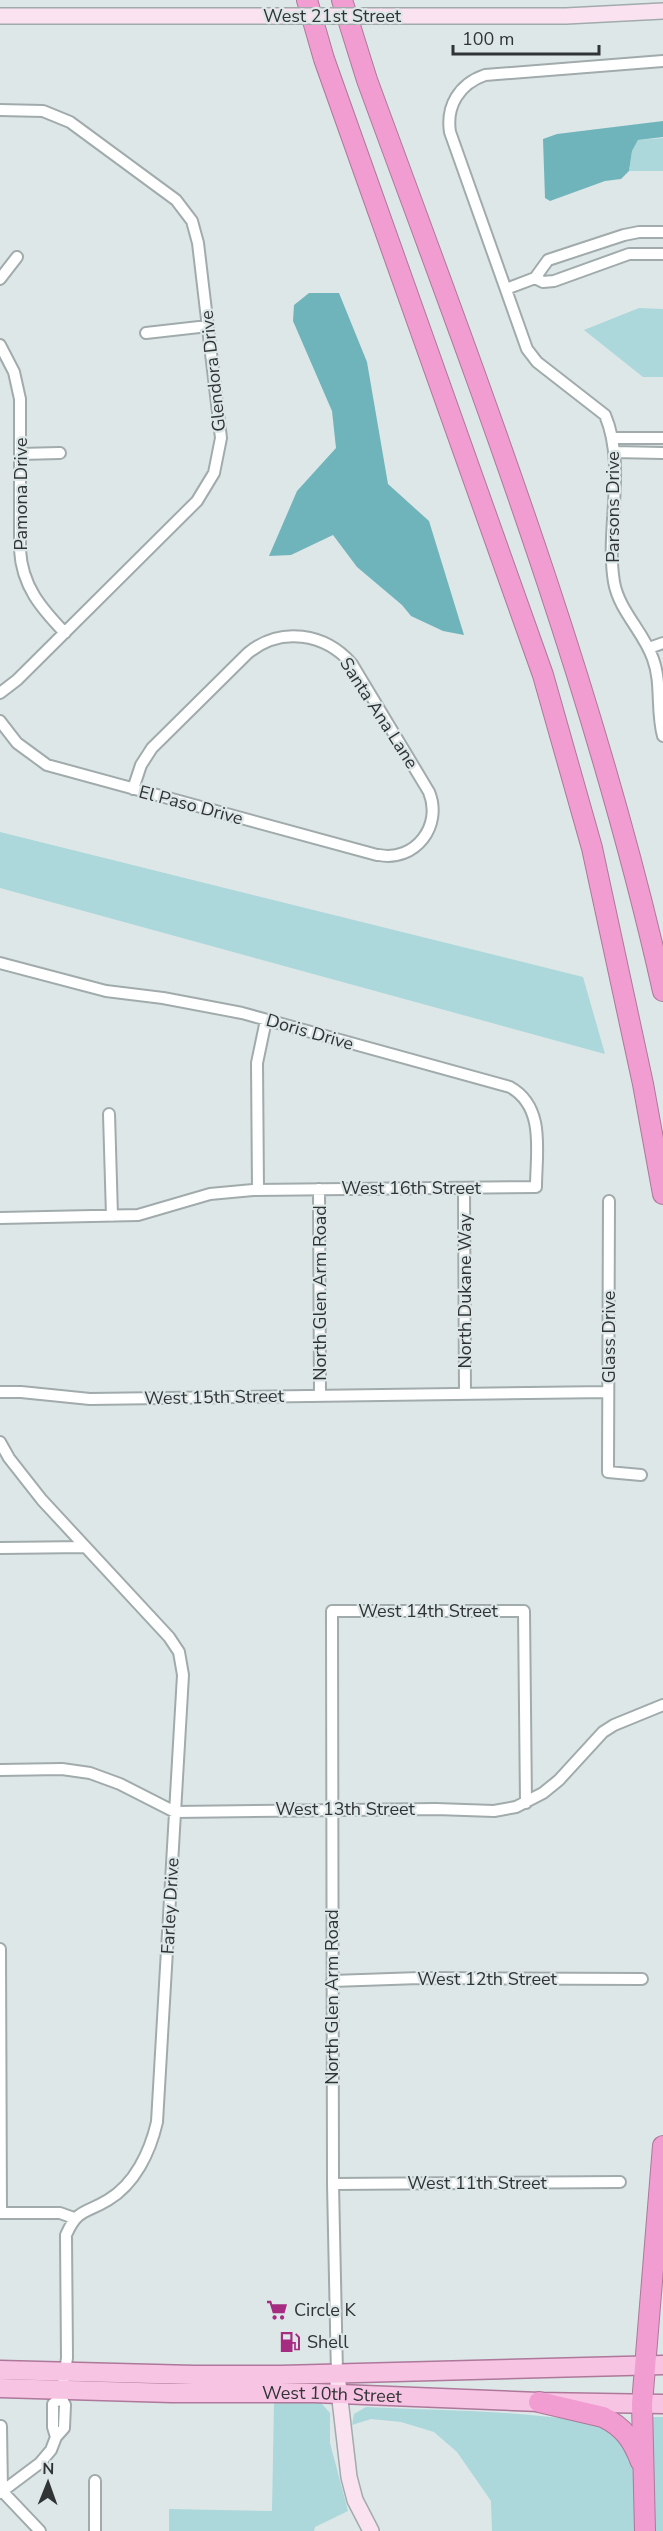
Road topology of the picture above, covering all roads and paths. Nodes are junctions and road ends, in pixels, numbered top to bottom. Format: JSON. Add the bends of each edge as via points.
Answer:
{"nodes":[{"id":1,"x":307,"y":0,"type":"edge"},
{"id":2,"x":342,"y":0,"type":"edge"},
{"id":3,"x":663,"y":11,"type":"edge"},
{"id":4,"x":0,"y":16,"type":"edge"},
{"id":5,"x":663,"y":61,"type":"edge"},
{"id":6,"x":0,"y":110,"type":"edge"},
{"id":7,"x":663,"y":232,"type":"edge"},
{"id":8,"x":624,"y":235,"type":"junction"},
{"id":9,"x":629,"y":254,"type":"junction"},
{"id":10,"x":663,"y":254,"type":"edge"},
{"id":11,"x":17,"y":257,"type":"dead end"},
{"id":12,"x":535,"y":278,"type":"junction"},
{"id":13,"x":0,"y":279,"type":"edge"},
{"id":14,"x":506,"y":289,"type":"junction"},
{"id":15,"x":208,"y":326,"type":"junction"},
{"id":16,"x":146,"y":333,"type":"dead end"},
{"id":17,"x":0,"y":345,"type":"edge"},
{"id":18,"x":612,"y":438,"type":"junction"},
{"id":19,"x":663,"y":438,"type":"edge"},
{"id":20,"x":614,"y":452,"type":"junction"},
{"id":21,"x":60,"y":453,"type":"dead end"},
{"id":22,"x":663,"y":453,"type":"edge"},
{"id":23,"x":20,"y":454,"type":"junction"},
{"id":24,"x":65,"y":633,"type":"junction"},
{"id":25,"x":663,"y":643,"type":"edge"},
{"id":26,"x":649,"y":648,"type":"junction"},
{"id":27,"x":0,"y":693,"type":"edge"},
{"id":28,"x":0,"y":721,"type":"edge"},
{"id":29,"x":663,"y":736,"type":"edge"},
{"id":30,"x":134,"y":789,"type":"junction"},
{"id":31,"x":399,"y":855,"type":"joint"},
{"id":32,"x":0,"y":963,"type":"edge"},
{"id":33,"x":663,"y":992,"type":"edge"},
{"id":34,"x":266,"y":1020,"type":"junction"},
{"id":35,"x":109,"y":1114,"type":"dead end"},
{"id":36,"x":536,"y":1187,"type":"joint"},
{"id":37,"x":465,"y":1188,"type":"junction"},
{"id":38,"x":319,"y":1189,"type":"junction"},
{"id":39,"x":258,"y":1190,"type":"junction"},
{"id":40,"x":663,"y":1194,"type":"edge"},
{"id":41,"x":609,"y":1201,"type":"dead end"},
{"id":42,"x":112,"y":1216,"type":"junction"},
{"id":43,"x":0,"y":1218,"type":"edge"},
{"id":44,"x":0,"y":1392,"type":"edge"},
{"id":45,"x":608,"y":1392,"type":"junction"},
{"id":46,"x":465,"y":1394,"type":"junction"},
{"id":47,"x":320,"y":1396,"type":"junction"},
{"id":48,"x":0,"y":1442,"type":"edge"},
{"id":49,"x":641,"y":1475,"type":"dead end"},
{"id":50,"x":86,"y":1547,"type":"junction"},
{"id":51,"x":0,"y":1548,"type":"edge"},
{"id":52,"x":332,"y":1611,"type":"joint"},
{"id":53,"x":663,"y":1705,"type":"edge"},
{"id":54,"x":0,"y":1770,"type":"edge"},
{"id":55,"x":526,"y":1803,"type":"junction"},
{"id":56,"x":332,"y":1809,"type":"junction"},
{"id":57,"x":176,"y":1812,"type":"junction"},
{"id":58,"x":0,"y":1949,"type":"edge"},
{"id":59,"x":642,"y":1979,"type":"dead end"},
{"id":60,"x":333,"y":1981,"type":"junction"},
{"id":61,"x":663,"y":2146,"type":"edge"},
{"id":62,"x":620,"y":2182,"type":"dead end"},
{"id":63,"x":333,"y":2184,"type":"junction"},
{"id":64,"x":1,"y":2213,"type":"edge"},
{"id":65,"x":74,"y":2218,"type":"junction"},
{"id":66,"x":654,"y":2366,"type":"edge"},
{"id":67,"x":0,"y":2370,"type":"edge"},
{"id":68,"x":338,"y":2384,"type":"junction"},
{"id":69,"x":63,"y":2385,"type":"junction"},
{"id":70,"x":0,"y":2388,"type":"edge"},
{"id":71,"x":539,"y":2402,"type":"junction"},
{"id":72,"x":642,"y":2404,"type":"junction"},
{"id":73,"x":663,"y":2404,"type":"edge"},
{"id":74,"x":1,"y":2426,"type":"edge"},
{"id":75,"x":644,"y":2468,"type":"junction"},
{"id":76,"x":95,"y":2481,"type":"dead end"},
{"id":77,"x":1,"y":2492,"type":"edge"},
{"id":78,"x":40,"y":2531,"type":"edge"},
{"id":79,"x":95,"y":2531,"type":"edge"},
{"id":80,"x":371,"y":2531,"type":"edge"},
{"id":81,"x":645,"y":2531,"type":"edge"}],
"edges":[{"from":1,"to":40,"type":"highway","via":[[324,59],[543,675],[592,849]]},
{"from":2,"to":33,"type":"highway","via":[[367,81],[562,625],[615,800]]},
{"from":3,"to":4,"type":"street","name":"West 21st Street","bridge":true,"via":[[566,16]]},
{"from":5,"to":14,"type":"street","name":"Parsons Drive","via":[[484,75],[472,80],[453,102],[448,118],[450,132]]},
{"from":6,"to":15,"type":"street","name":"Glendora Drive","via":[[43,111],[70,122],[182,206],[197,234]]},
{"from":7,"to":8,"type":"street"},
{"from":8,"to":9,"type":"street"},
{"from":8,"to":12,"type":"street","via":[[548,260]]},
{"from":9,"to":10,"type":"street"},
{"from":9,"to":12,"type":"street","via":[[554,281]]},
{"from":11,"to":13,"type":"street"},
{"from":12,"to":14,"type":"street"},
{"from":14,"to":18,"type":"street","name":"Parsons Drive","via":[[531,356],[605,415]]},
{"from":15,"to":16,"type":"street"},
{"from":15,"to":24,"type":"street","name":"Glendora Drive","via":[[220,428],[214,473],[197,501]]},
{"from":17,"to":23,"type":"street","name":"Pamona Drive","via":[[11,363],[19,390]]},
{"from":18,"to":19,"type":"street"},
{"from":18,"to":20,"type":"street","name":"Parsons Drive"},
{"from":20,"to":22,"type":"street"},
{"from":20,"to":26,"type":"street","name":"Parsons Drive","via":[[614,584]]},
{"from":21,"to":23,"type":"street"},
{"from":23,"to":24,"type":"street","name":"Pamona Drive","via":[[20,550],[24,573],[37,602]]},
{"from":24,"to":27,"type":"street","name":"Glendora Drive"},
{"from":25,"to":26,"type":"street"},
{"from":26,"to":29,"type":"street","name":"Parsons Drive","via":[[656,670]]},
{"from":28,"to":30,"type":"street","name":"El Paso Drive","via":[[17,743],[47,765]]},
{"from":30,"to":31,"type":"street","name":"El Paso Drive","via":[[379,855]]},
{"from":30,"to":31,"type":"street","name":"Santa Ana Lane","via":[[141,765],[152,748],[248,653],[281,637],[309,637],[338,650],[352,664],[429,792],[433,811],[430,829],[419,844]]},
{"from":32,"to":34,"type":"street","name":"Doris Drive","via":[[106,991],[190,1002]]},
{"from":34,"to":36,"type":"street","name":"Doris Drive","via":[[514,1089],[528,1102],[535,1118]]},
{"from":34,"to":39,"type":"street","via":[[256,1072]]},
{"from":35,"to":42,"type":"street"},
{"from":36,"to":37,"type":"street","name":"West 16th Street"},
{"from":37,"to":38,"type":"street","name":"West 16th Street"},
{"from":37,"to":46,"type":"street","name":"North Dukane Way"},
{"from":38,"to":39,"type":"street","name":"West 16th Street"},
{"from":38,"to":47,"type":"street","name":"North Glen Arm Road"},
{"from":39,"to":42,"type":"street","name":"West 16th Street","via":[[210,1194],[138,1215]]},
{"from":41,"to":45,"type":"street","name":"Glass Drive"},
{"from":42,"to":43,"type":"street","name":"West 16th Street"},
{"from":44,"to":47,"type":"street","name":"West 15th Street","via":[[90,1399]]},
{"from":45,"to":46,"type":"street","name":"West 15th Street"},
{"from":45,"to":49,"type":"street","name":"Glass Drive","via":[[608,1473]]},
{"from":46,"to":47,"type":"street","name":"West 15th Street"},
{"from":48,"to":50,"type":"street","name":"Farley Drive","via":[[42,1500]]},
{"from":50,"to":51,"type":"street"},
{"from":50,"to":57,"type":"street","name":"Farley Drive","via":[[179,1652],[183,1680]]},
{"from":52,"to":55,"type":"street","name":"West 14th Street","via":[[524,1611]]},
{"from":52,"to":56,"type":"street","name":"North Glen Arm Road"},
{"from":53,"to":55,"type":"street","name":"West 13th Street","via":[[609,1728],[552,1786]]},
{"from":54,"to":57,"type":"street","name":"West 13th Street","via":[[62,1769],[90,1773]]},
{"from":55,"to":56,"type":"street","name":"West 13th Street","via":[[494,1811]]},
{"from":56,"to":57,"type":"street","name":"West 13th Street"},
{"from":56,"to":60,"type":"street","name":"North Glen Arm Road"},
{"from":57,"to":65,"type":"street","name":"Farley Drive","via":[[154,2132],[140,2167],[129,2182],[109,2200]]},
{"from":58,"to":64,"type":"street"},
{"from":59,"to":60,"type":"street","name":"West 12th Street"},
{"from":60,"to":63,"type":"street","name":"North Glen Arm Road"},
{"from":61,"to":66,"type":"highway"},
{"from":62,"to":63,"type":"street","name":"West 11th Street"},
{"from":63,"to":68,"type":"street","name":"North Glen Arm Road"},
{"from":64,"to":65,"type":"street","via":[[60,2213]]},
{"from":65,"to":69,"type":"street","via":[[66,2235]]},
{"from":66,"to":68,"type":"main road","name":"West 10th Street"},
{"from":66,"to":72,"type":"highway"},
{"from":67,"to":69,"type":"main road","name":"West 10th Street"},
{"from":68,"to":69,"type":"main road","name":"West 10th Street","via":[[172,2393]]},
{"from":68,"to":71,"type":"main road","name":"West 10th Street"},
{"from":68,"to":80,"type":"street","via":[[352,2491]]},
{"from":69,"to":70,"type":"main road","name":"West 10th Street"},
{"from":69,"to":77,"type":"street","via":[[53,2404],[56,2437],[45,2457]]},
{"from":71,"to":72,"type":"main road","name":"West 10th Street"},
{"from":71,"to":75,"type":"highway","via":[[613,2422],[631,2440]]},
{"from":72,"to":73,"type":"main road","name":"West 10th Street"},
{"from":72,"to":75,"type":"highway"},
{"from":74,"to":77,"type":"street"},
{"from":75,"to":81,"type":"highway"},
{"from":76,"to":79,"type":"street"},
{"from":77,"to":78,"type":"street"}]}
